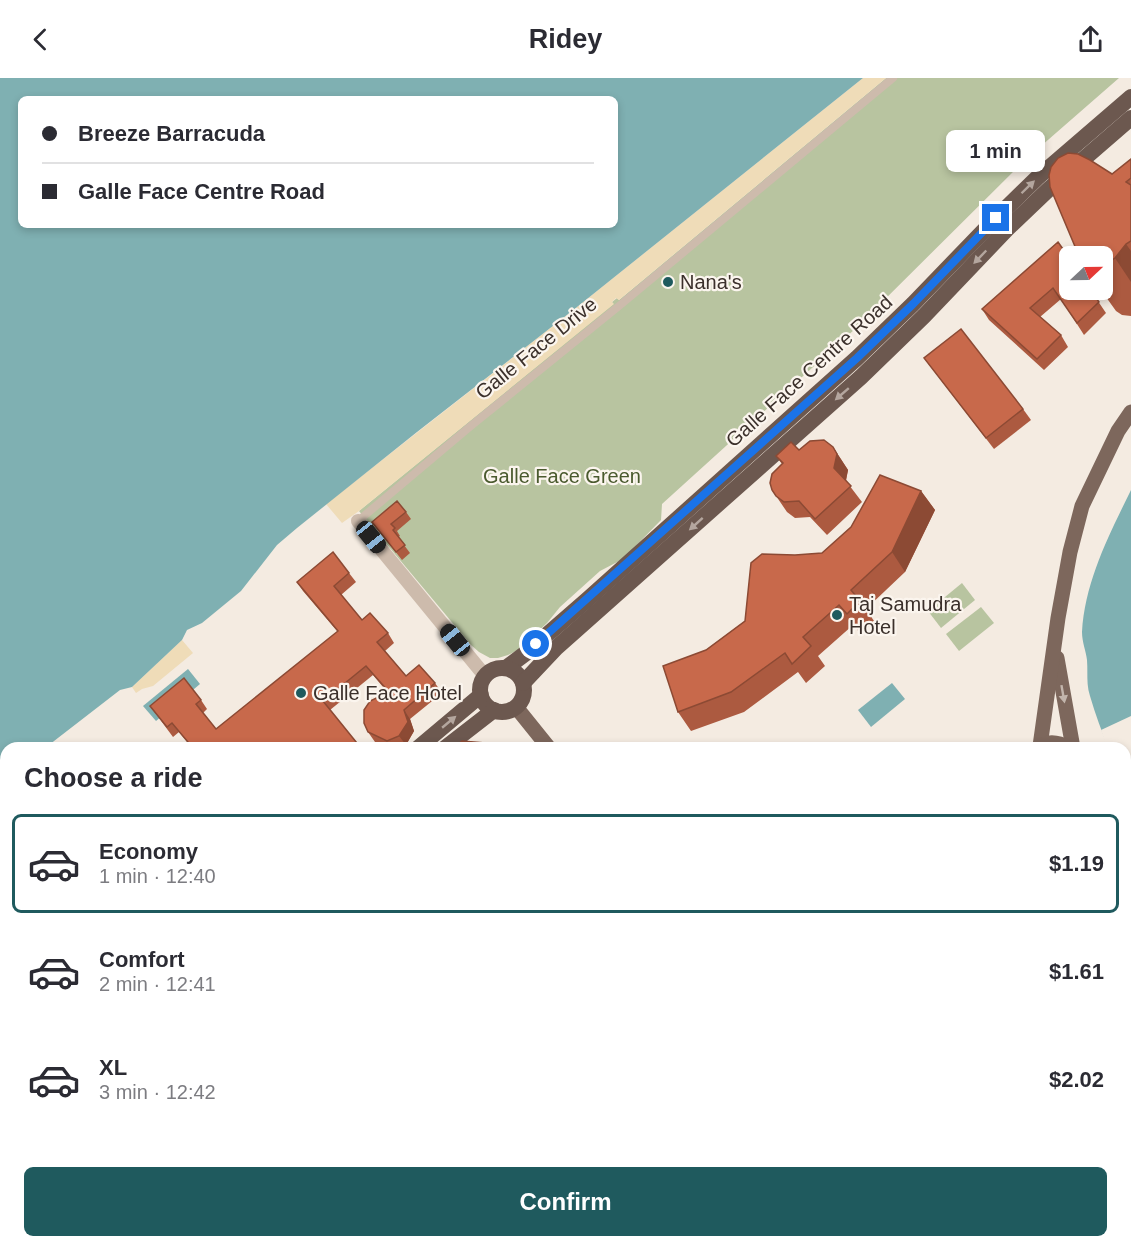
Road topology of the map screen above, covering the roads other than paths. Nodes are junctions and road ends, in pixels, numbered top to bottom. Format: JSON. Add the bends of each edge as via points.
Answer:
{"nodes":[{"id":1,"x":893,"y":78,"type":"edge"},
{"id":2,"x":1131,"y":97,"type":"edge"},
{"id":3,"x":1131,"y":118,"type":"edge"},
{"id":4,"x":918,"y":310,"type":"junction"},
{"id":5,"x":1131,"y":412,"type":"edge"},
{"id":6,"x":358,"y":521,"type":"joint"},
{"id":7,"x":1054,"y":640,"type":"junction"},
{"id":8,"x":506,"y":668,"type":"junction"},
{"id":9,"x":485,"y":676,"type":"junction"},
{"id":10,"x":523,"y":683,"type":"junction"},
{"id":11,"x":481,"y":695,"type":"junction"},
{"id":12,"x":516,"y":707,"type":"junction"},
{"id":13,"x":494,"y":710,"type":"junction"},
{"id":14,"x":425,"y":742,"type":"edge"},
{"id":15,"x":453,"y":742,"type":"edge"},
{"id":16,"x":544,"y":742,"type":"edge"},
{"id":17,"x":1040,"y":742,"type":"edge"},
{"id":18,"x":1070,"y":742,"type":"edge"}],
"edges":[{"from":1,"to":6,"type":"street","name":"Galle Face Drive"},
{"from":4,"to":2,"type":"highway","name":"Galle Face Centre Road","one_way":true,"via":[[996,218]]},
{"from":3,"to":4,"type":"highway","name":"Galle Face Centre Road","one_way":true},
{"from":4,"to":8,"type":"highway","name":"Galle Face Centre Road","via":[[857,358]]},
{"from":4,"to":10,"type":"highway","name":"Galle Face Centre Road","one_way":true,"via":[[861,377],[556,648]]},
{"from":5,"to":7,"type":"main road","via":[[1082,506]]},
{"from":6,"to":9,"type":"street","name":"Galle Face Drive"},
{"from":7,"to":17,"type":"main road"},
{"from":7,"to":18,"type":"main road","one_way":true},
{"from":8,"to":9,"type":"highway"},
{"from":8,"to":10,"type":"highway"},
{"from":9,"to":11,"type":"highway"},
{"from":10,"to":12,"type":"highway","via":[[523,696]]},
{"from":11,"to":13,"type":"highway"},
{"from":14,"to":11,"type":"highway","one_way":true},
{"from":12,"to":13,"type":"highway","via":[[504,712]]},
{"from":12,"to":16,"type":"main road"},
{"from":13,"to":15,"type":"highway"}]}
